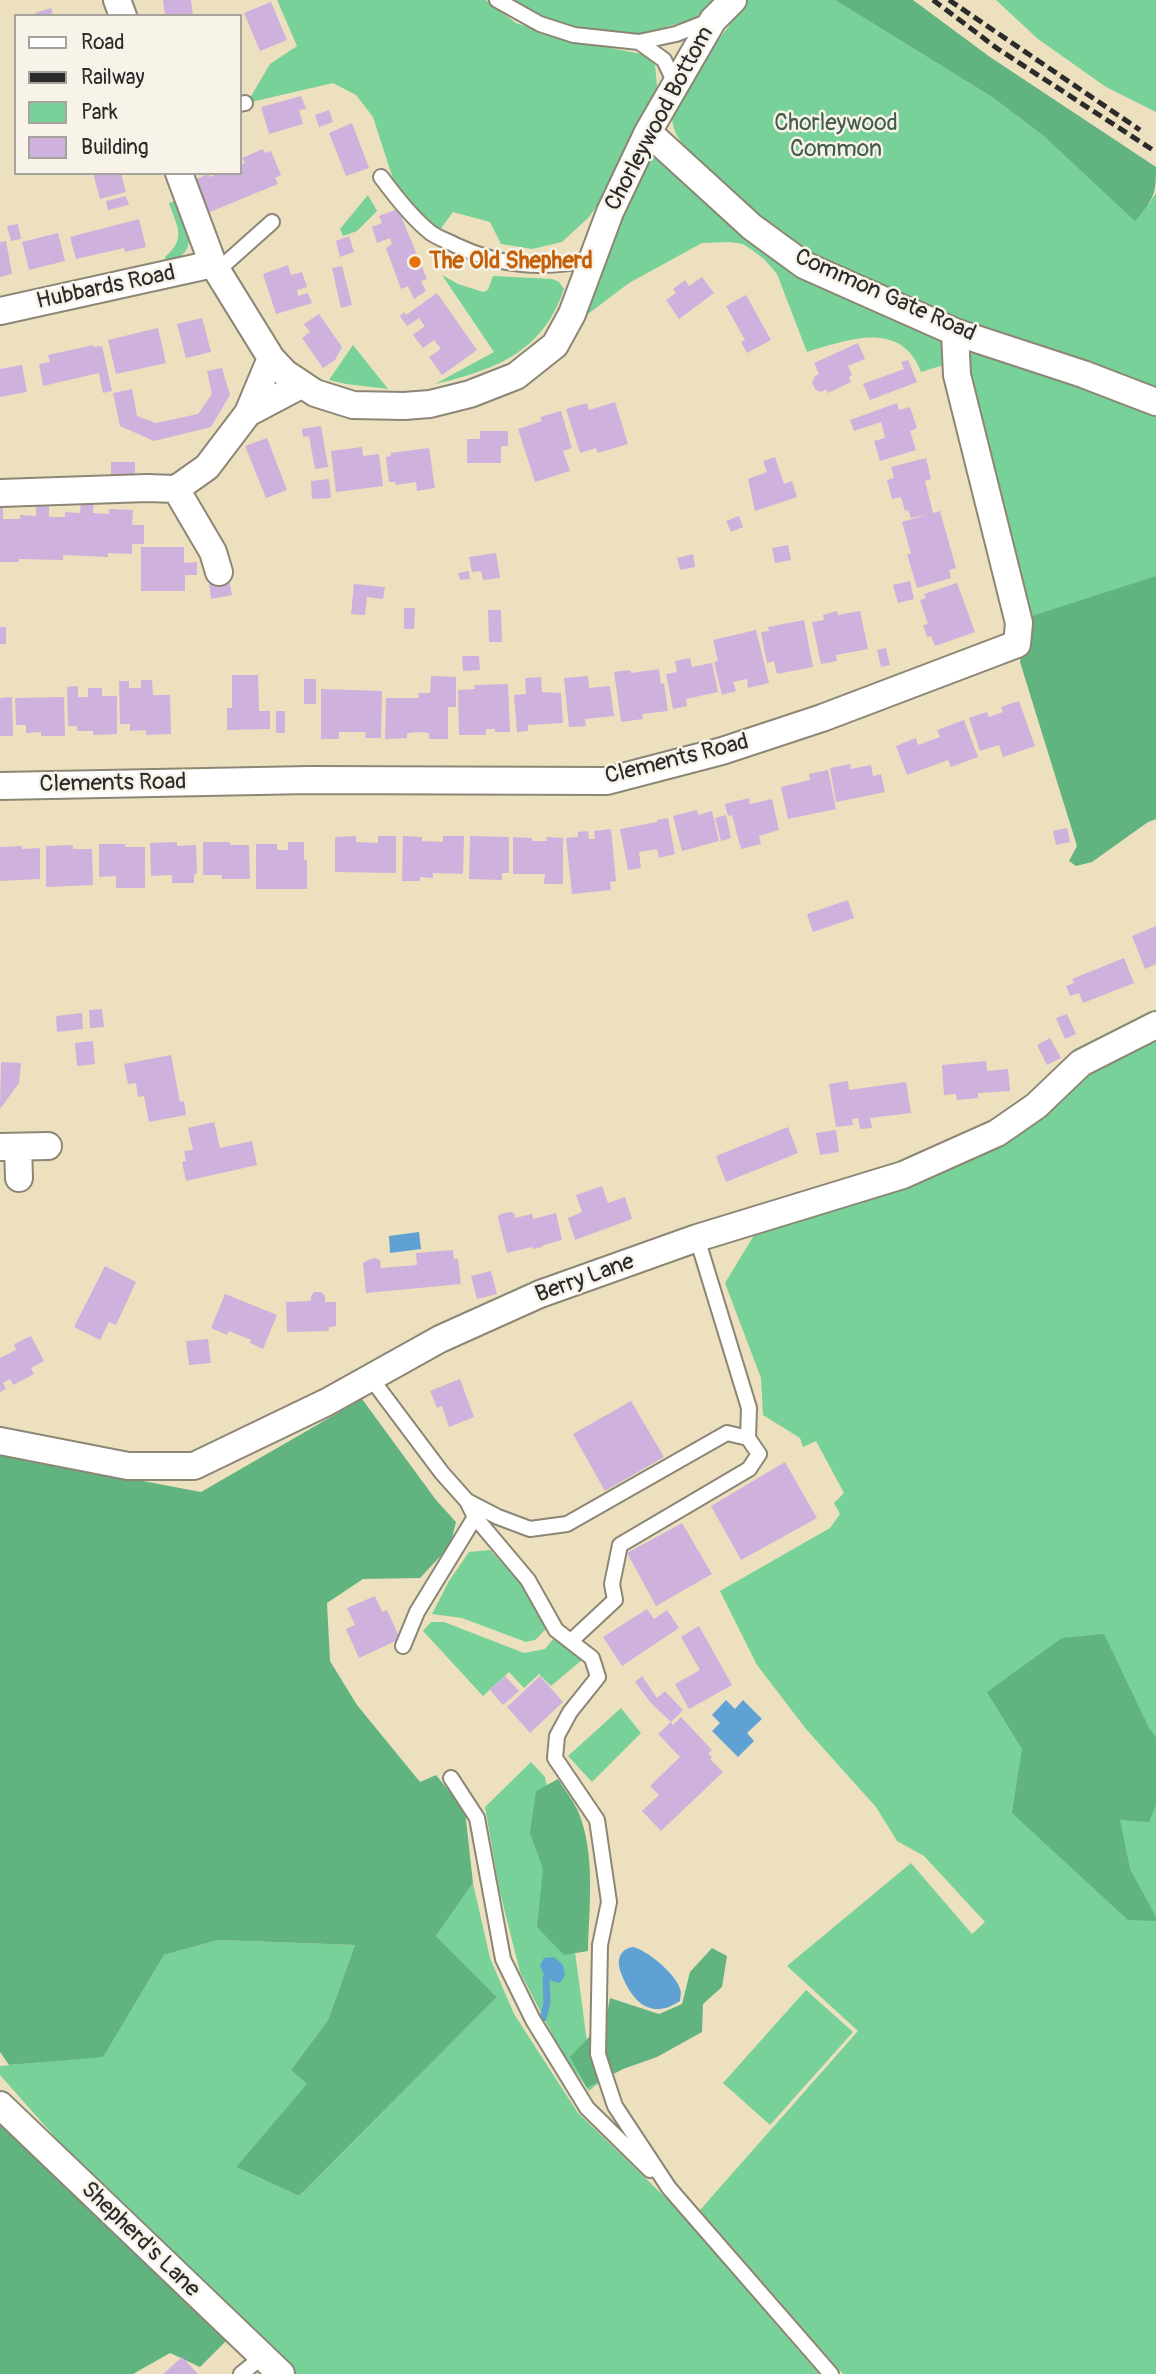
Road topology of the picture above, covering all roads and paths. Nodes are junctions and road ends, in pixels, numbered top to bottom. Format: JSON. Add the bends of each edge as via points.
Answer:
{"nodes":[{"id":1,"x":497,"y":0,"type":"edge"},
{"id":2,"x":733,"y":0,"type":"edge"},
{"id":3,"x":713,"y":20,"type":"junction"},
{"id":4,"x":639,"y":42,"type":"junction"},
{"id":5,"x":675,"y":83,"type":"junction"},
{"id":6,"x":648,"y":132,"type":"junction"},
{"id":7,"x":180,"y":175,"type":"edge"},
{"id":8,"x":381,"y":177,"type":"dead end"},
{"id":9,"x":272,"y":222,"type":"dead end"},
{"id":10,"x":591,"y":260,"type":"junction"},
{"id":11,"x":215,"y":268,"type":"junction"},
{"id":12,"x":0,"y":311,"type":"edge"},
{"id":13,"x":955,"y":332,"type":"junction"},
{"id":14,"x":271,"y":358,"type":"junction"},
{"id":15,"x":302,"y":385,"type":"junction"},
{"id":16,"x":1156,"y":402,"type":"edge"},
{"id":17,"x":248,"y":413,"type":"junction"},
{"id":18,"x":176,"y":489,"type":"junction"},
{"id":19,"x":0,"y":493,"type":"edge"},
{"id":20,"x":219,"y":572,"type":"dead end"},
{"id":21,"x":0,"y":786,"type":"edge"},
{"id":22,"x":1156,"y":1025,"type":"edge"},
{"id":23,"x":48,"y":1146,"type":"dead end"},
{"id":24,"x":9,"y":1147,"type":"edge"},
{"id":25,"x":19,"y":1178,"type":"dead end"},
{"id":26,"x":697,"y":1238,"type":"junction"},
{"id":27,"x":370,"y":1377,"type":"junction"},
{"id":28,"x":748,"y":1438,"type":"junction"},
{"id":29,"x":0,"y":1441,"type":"edge"},
{"id":30,"x":467,"y":1501,"type":"junction"},
{"id":31,"x":475,"y":1517,"type":"junction"},
{"id":32,"x":571,"y":1641,"type":"junction"},
{"id":33,"x":402,"y":1646,"type":"dead end"},
{"id":34,"x":452,"y":1779,"type":"dead end"},
{"id":35,"x":0,"y":2105,"type":"edge"},
{"id":36,"x":669,"y":2188,"type":"junction"},
{"id":37,"x":272,"y":2365,"type":"edge"},
{"id":38,"x":241,"y":2374,"type":"edge"},
{"id":39,"x":831,"y":2374,"type":"edge"}],
"edges":[{"from":1,"to":4,"type":"lane","via":[[540,24],[574,34]]},
{"from":2,"to":3,"type":"street","name":"Chorleywood Bottom"},
{"from":3,"to":4,"type":"lane"},
{"from":3,"to":5,"type":"street","name":"Chorleywood Bottom"},
{"from":4,"to":5,"type":"lane","via":[[664,60]]},
{"from":5,"to":6,"type":"street","name":"Chorleywood Bottom"},
{"from":6,"to":10,"type":"street","name":"Chorleywood Bottom"},
{"from":6,"to":13,"type":"street","name":"Common Gate Road","via":[[752,228],[804,265]]},
{"from":7,"to":11,"type":"street","name":"Chorleywood Bottom"},
{"from":8,"to":10,"type":"lane","via":[[432,234],[483,258],[548,265]]},
{"from":9,"to":11,"type":"lane"},
{"from":10,"to":15,"type":"street","name":"Chorleywood Bottom","via":[[572,314],[555,345],[516,376],[470,394],[404,406],[353,405]]},
{"from":11,"to":12,"type":"street","name":"Hubbards Road"},
{"from":11,"to":14,"type":"street","name":"Chorleywood Bottom"},
{"from":13,"to":16,"type":"street","name":"Common Gate Road"},
{"from":13,"to":21,"type":"street","name":"Clements Road","via":[[957,374],[1019,623],[1017,644],[822,718],[722,751],[607,781]]},
{"from":14,"to":15,"type":"street","name":"Chorleywood Bottom"},
{"from":14,"to":17,"type":"street"},
{"from":15,"to":17,"type":"street"},
{"from":17,"to":18,"type":"street","via":[[207,467]]},
{"from":18,"to":19,"type":"street"},
{"from":18,"to":20,"type":"street","via":[[213,552]]},
{"from":22,"to":26,"type":"street","name":"Berry Lane","via":[[1081,1063],[1036,1106],[997,1133],[902,1175]]},
{"from":23,"to":24,"type":"street"},
{"from":24,"to":25,"type":"street"},
{"from":26,"to":27,"type":"street","name":"Berry Lane","via":[[540,1294]]},
{"from":26,"to":28,"type":"lane","via":[[749,1408]]},
{"from":27,"to":29,"type":"street","name":"Berry Lane","via":[[194,1466],[128,1466]]},
{"from":27,"to":30,"type":"lane"},
{"from":28,"to":30,"type":"lane","via":[[727,1433],[567,1524],[530,1529]]},
{"from":28,"to":32,"type":"lane","via":[[759,1454],[749,1469],[620,1545],[612,1584],[615,1600]]},
{"from":30,"to":31,"type":"lane"},
{"from":31,"to":32,"type":"lane","via":[[528,1580],[555,1630]]},
{"from":31,"to":33,"type":"lane","via":[[417,1612]]},
{"from":32,"to":36,"type":"lane","via":[[593,1658],[598,1677],[557,1736],[555,1758],[597,1819],[609,1902],[600,1945],[598,2054],[615,2106]]},
{"from":34,"to":36,"type":"lane","via":[[477,1818],[503,1959],[533,2020],[587,2108]]},
{"from":35,"to":37,"type":"street","name":"Shepherd's Lane"},
{"from":36,"to":39,"type":"lane"},
{"from":37,"to":38,"type":"lane"}]}
